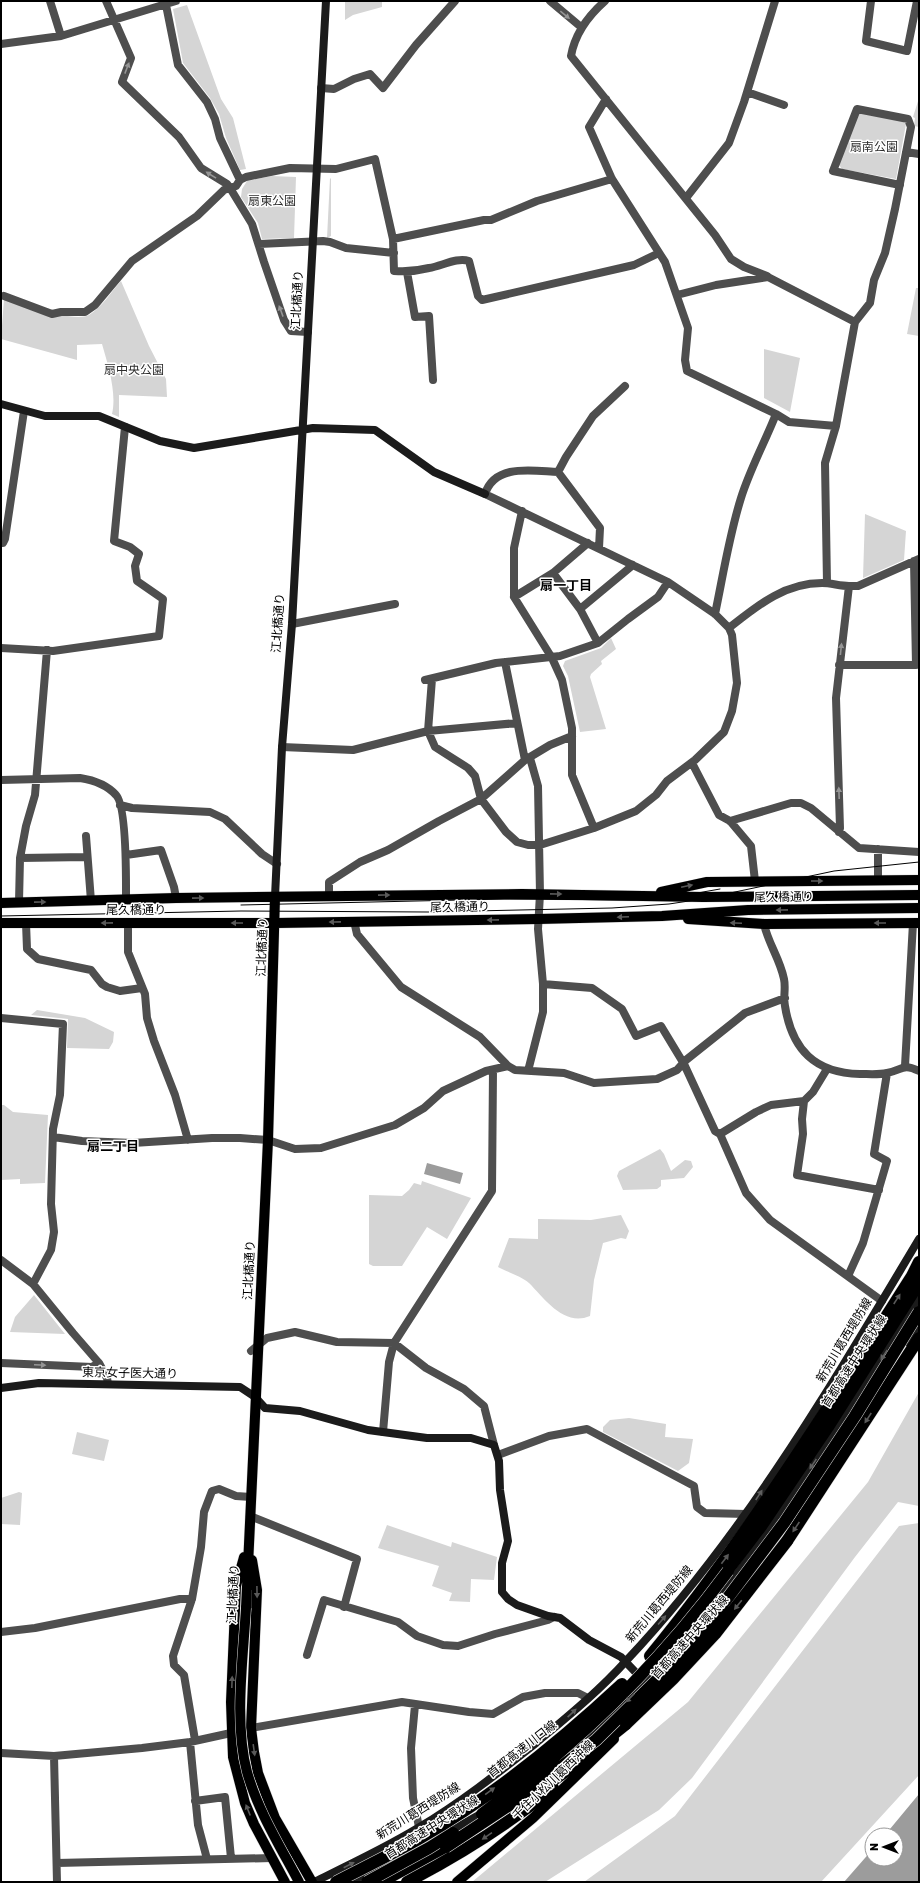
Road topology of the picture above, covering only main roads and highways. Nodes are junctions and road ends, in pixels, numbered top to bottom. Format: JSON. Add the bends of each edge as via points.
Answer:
{"nodes":[{"id":1,"x":326,"y":1,"type":"edge"},
{"id":2,"x":1,"y":404,"type":"edge"},
{"id":3,"x":302,"y":429,"type":"junction"},
{"id":4,"x":485,"y":494,"type":"road end"},
{"id":5,"x":919,"y":880,"type":"edge"},
{"id":6,"x":650,"y":895,"type":"junction"},
{"id":7,"x":919,"y":895,"type":"edge"},
{"id":8,"x":275,"y":897,"type":"junction"},
{"id":9,"x":1,"y":903,"type":"edge"},
{"id":10,"x":919,"y":908,"type":"edge"},
{"id":11,"x":662,"y":916,"type":"junction"},
{"id":12,"x":1,"y":923,"type":"edge"},
{"id":13,"x":276,"y":923,"type":"junction"},
{"id":14,"x":916,"y":923,"type":"edge"},
{"id":15,"x":919,"y":1239,"type":"edge"},
{"id":16,"x":919,"y":1262,"type":"edge"},
{"id":17,"x":919,"y":1283,"type":"edge"},
{"id":18,"x":919,"y":1298,"type":"edge"},
{"id":19,"x":919,"y":1312,"type":"edge"},
{"id":20,"x":919,"y":1326,"type":"edge"},
{"id":21,"x":919,"y":1338,"type":"edge"},
{"id":22,"x":1,"y":1388,"type":"edge"},
{"id":23,"x":255,"y":1397,"type":"junction"},
{"id":24,"x":848,"y":1413,"type":"junction"},
{"id":25,"x":249,"y":1540,"type":"junction"},
{"id":26,"x":728,"y":1571,"type":"junction"},
{"id":27,"x":650,"y":1656,"type":"junction"},
{"id":28,"x":626,"y":1662,"type":"junction"},
{"id":29,"x":645,"y":1683,"type":"junction"},
{"id":30,"x":626,"y":1724,"type":"junction"},
{"id":31,"x":446,"y":1847,"type":"junction"},
{"id":32,"x":285,"y":1882,"type":"edge"},
{"id":33,"x":299,"y":1882,"type":"edge"},
{"id":34,"x":313,"y":1882,"type":"edge"},
{"id":35,"x":336,"y":1882,"type":"edge"},
{"id":36,"x":349,"y":1882,"type":"edge"},
{"id":37,"x":367,"y":1882,"type":"edge"},
{"id":38,"x":381,"y":1882,"type":"edge"},
{"id":39,"x":407,"y":1882,"type":"edge"},
{"id":40,"x":457,"y":1882,"type":"edge"}],
"edges":[{"from":1,"to":3,"type":"main road","name":"江北橋通り"},
{"from":2,"to":3,"type":"main road","via":[[45,416],[99,416],[160,441],[194,448]]},
{"from":3,"to":4,"type":"main road","via":[[375,430],[434,472]]},
{"from":3,"to":8,"type":"main road","name":"江北橋通り"},
{"from":6,"to":5,"type":"main road","one_way":true,"via":[[707,882]]},
{"from":6,"to":7,"type":"main road","name":"尾久橋通り"},
{"from":8,"to":6,"type":"main road","name":"尾久橋通り","one_way":true},
{"from":9,"to":8,"type":"main road","name":"尾久橋通り","one_way":true},
{"from":8,"to":13,"type":"main road","name":"江北橋通り"},
{"from":10,"to":11,"type":"main road","name":"尾久橋通り","one_way":true,"via":[[748,910]]},
{"from":11,"to":13,"type":"main road","name":"尾久橋通り","one_way":true},
{"from":14,"to":11,"type":"main road","one_way":true,"via":[[764,924]]},
{"from":13,"to":12,"type":"main road","name":"尾久橋通り","one_way":true},
{"from":13,"to":23,"type":"main road","name":"江北橋通り","via":[[268,1140],[254,1348]]},
{"from":28,"to":15,"type":"main road","name":"新荒川葛西堤防線","one_way":true,"via":[[693,1585],[746,1514],[824,1397]]},
{"from":27,"to":16,"type":"highway","one_way":true,"via":[[679,1621],[774,1489]]},
{"from":17,"to":26,"type":"highway","name":"首都高速中央環状線","via":[[824,1433]]},
{"from":18,"to":24,"type":"main road","one_way":true},
{"from":19,"to":31,"type":"highway","bridge":true,"via":[[855,1416],[784,1523],[705,1628],[666,1672],[596,1740],[520,1798]]},
{"from":20,"to":24,"type":"main road","via":[[872,1399],[860,1410]]},
{"from":21,"to":30,"type":"highway","name":"首都高速中央環状線","one_way":true,"bridge":true,"via":[[787,1541],[751,1589],[694,1657]]},
{"from":22,"to":23,"type":"main road","name":"東京女子医大通り","via":[[39,1384],[240,1387]]},
{"from":23,"to":25,"type":"main road","name":"江北橋通り"},
{"from":23,"to":28,"type":"main road","name":"東京女子医大通り","via":[[265,1408],[300,1411],[368,1430],[427,1438],[471,1438],[494,1445],[498,1455],[508,1541],[502,1563],[502,1592],[517,1605],[560,1618],[589,1640],[612,1651]]},
{"from":24,"to":29,"type":"main road","one_way":true,"via":[[770,1529],[713,1607],[680,1647]]},
{"from":32,"to":25,"type":"main road","one_way":true,"via":[[254,1824],[237,1779],[233,1757],[231,1733],[236,1586]]},
{"from":25,"to":33,"type":"main road","name":"江北橋通り","bridge":true,"via":[[240,1713],[246,1770],[259,1808]]},
{"from":25,"to":34,"type":"main road","one_way":true,"via":[[257,1590],[251,1728],[258,1773],[275,1818]]},
{"from":26,"to":27,"type":"highway","name":"首都高速中央環状線","bridge":true},
{"from":26,"to":37,"type":"highway","name":"首都高速中央環状線","bridge":true,"via":[[702,1607],[655,1661],[591,1725],[552,1759],[475,1819]]},
{"from":35,"to":27,"type":"highway","name":"首都高速川口線","one_way":true,"bridge":true,"via":[[424,1836],[489,1792],[561,1736]]},
{"from":28,"to":29,"type":"main road"},
{"from":34,"to":28,"type":"main road","name":"新荒川葛西堤防線","one_way":true,"via":[[419,1827],[502,1770],[566,1718]]},
{"from":29,"to":36,"type":"main road","one_way":true,"via":[[568,1756],[511,1798],[402,1857]]},
{"from":29,"to":40,"type":"main road","name":"千住小松川葛西沖線","via":[[645,1698],[642,1705],[601,1753],[510,1839]]},
{"from":30,"to":31,"type":"highway","bridge":true,"via":[[543,1787]]},
{"from":30,"to":39,"type":"highway","name":"首都高速中央環状線","one_way":true,"via":[[520,1813],[476,1844]]},
{"from":31,"to":38,"type":"highway"}]}
